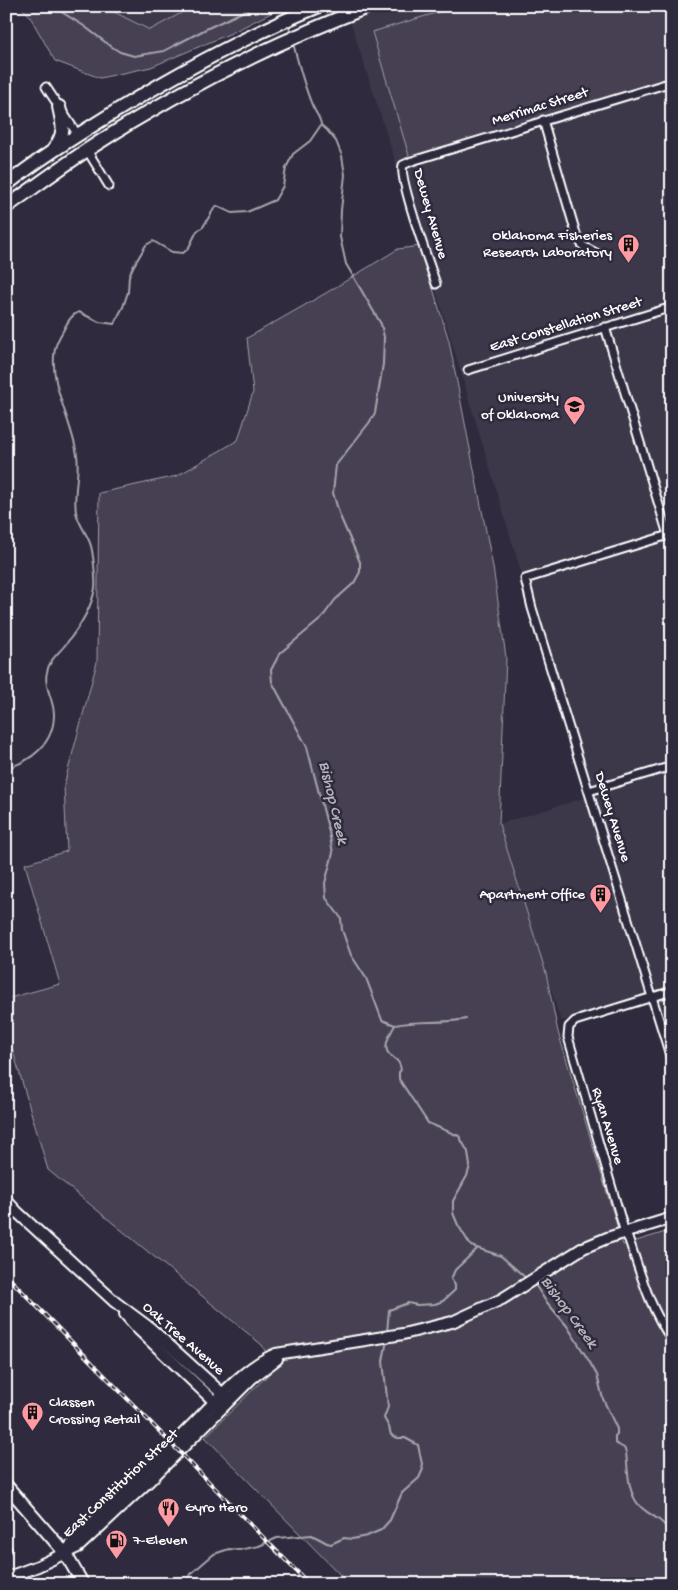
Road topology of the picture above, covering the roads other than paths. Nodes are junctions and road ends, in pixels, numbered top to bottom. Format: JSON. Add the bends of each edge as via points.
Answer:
{"nodes":[{"id":1,"x":319,"y":6,"type":"edge"},
{"id":2,"x":370,"y":6,"type":"edge"},
{"id":3,"x":672,"y":82,"type":"edge"},
{"id":4,"x":46,"y":87,"type":"dead end"},
{"id":5,"x":59,"y":107,"type":"junction"},
{"id":6,"x":543,"y":120,"type":"junction"},
{"id":7,"x":78,"y":135,"type":"junction"},
{"id":8,"x":87,"y":150,"type":"junction"},
{"id":9,"x":50,"y":154,"type":"junction"},
{"id":10,"x":416,"y":160,"type":"joint"},
{"id":11,"x":6,"y":185,"type":"edge"},
{"id":12,"x":109,"y":186,"type":"dead end"},
{"id":13,"x":6,"y":207,"type":"edge"},
{"id":14,"x":598,"y":254,"type":"dead end"},
{"id":15,"x":436,"y":284,"type":"dead end"},
{"id":16,"x":672,"y":307,"type":"edge"},
{"id":17,"x":605,"y":327,"type":"junction"},
{"id":18,"x":468,"y":370,"type":"dead end"},
{"id":19,"x":670,"y":535,"type":"edge"},
{"id":20,"x":672,"y":766,"type":"edge"},
{"id":21,"x":589,"y":791,"type":"junction"},
{"id":22,"x":672,"y":991,"type":"edge"},
{"id":23,"x":652,"y":998,"type":"junction"},
{"id":24,"x":672,"y":1062,"type":"edge"},
{"id":25,"x":6,"y":1200,"type":"edge"},
{"id":26,"x":672,"y":1218,"type":"edge"},
{"id":27,"x":625,"y":1233,"type":"junction"},
{"id":28,"x":672,"y":1340,"type":"edge"},
{"id":29,"x":223,"y":1401,"type":"junction"},
{"id":30,"x":6,"y":1485,"type":"edge"},
{"id":31,"x":65,"y":1554,"type":"junction"},
{"id":32,"x":6,"y":1578,"type":"edge"},
{"id":33,"x":83,"y":1584,"type":"edge"}],
"edges":[{"from":1,"to":7,"type":"highway","via":[[206,60]]},
{"from":2,"to":8,"type":"highway","via":[[264,50],[161,105]]},
{"from":3,"to":6,"type":"street","name":"Merrimac Street"},
{"from":4,"to":5,"type":"street"},
{"from":5,"to":7,"type":"street"},
{"from":5,"to":9,"type":"highway","via":[[63,132]]},
{"from":6,"to":10,"type":"street","name":"Merrimac Street"},
{"from":6,"to":14,"type":"street","via":[[577,237],[583,246]]},
{"from":7,"to":9,"type":"highway"},
{"from":8,"to":12,"type":"street"},
{"from":8,"to":13,"type":"highway"},
{"from":9,"to":11,"type":"highway"},
{"from":10,"to":15,"type":"street","name":"Dewey Avenue","via":[[403,165],[401,170]]},
{"from":16,"to":17,"type":"street","name":"East Constellation Street"},
{"from":17,"to":18,"type":"street","name":"East Constellation Street"},
{"from":17,"to":19,"type":"street"},
{"from":19,"to":21,"type":"street","name":"Dewey Avenue","via":[[524,579]]},
{"from":20,"to":21,"type":"street"},
{"from":21,"to":23,"type":"street","name":"Dewey Avenue"},
{"from":22,"to":23,"type":"street"},
{"from":23,"to":24,"type":"street","name":"Dewey Avenue"},
{"from":23,"to":27,"type":"street","name":"Ryan Avenue","via":[[575,1021],[569,1027],[568,1043]]},
{"from":25,"to":29,"type":"main road","name":"Oak Tree Avenue","via":[[115,1302],[150,1328],[167,1349]]},
{"from":26,"to":27,"type":"main road","name":"East Constitution Street"},
{"from":27,"to":28,"type":"street","name":"Ryan Avenue","via":[[647,1296]]},
{"from":27,"to":29,"type":"main road","name":"East Constitution Street","via":[[582,1248],[512,1293],[452,1322],[418,1332],[287,1354],[267,1365]]},
{"from":29,"to":31,"type":"main road","name":"East Constitution Street","via":[[149,1481],[78,1548]]},
{"from":30,"to":31,"type":"main road"},
{"from":31,"to":32,"type":"main road","name":"East Constitution Street"},
{"from":31,"to":33,"type":"main road"}]}
